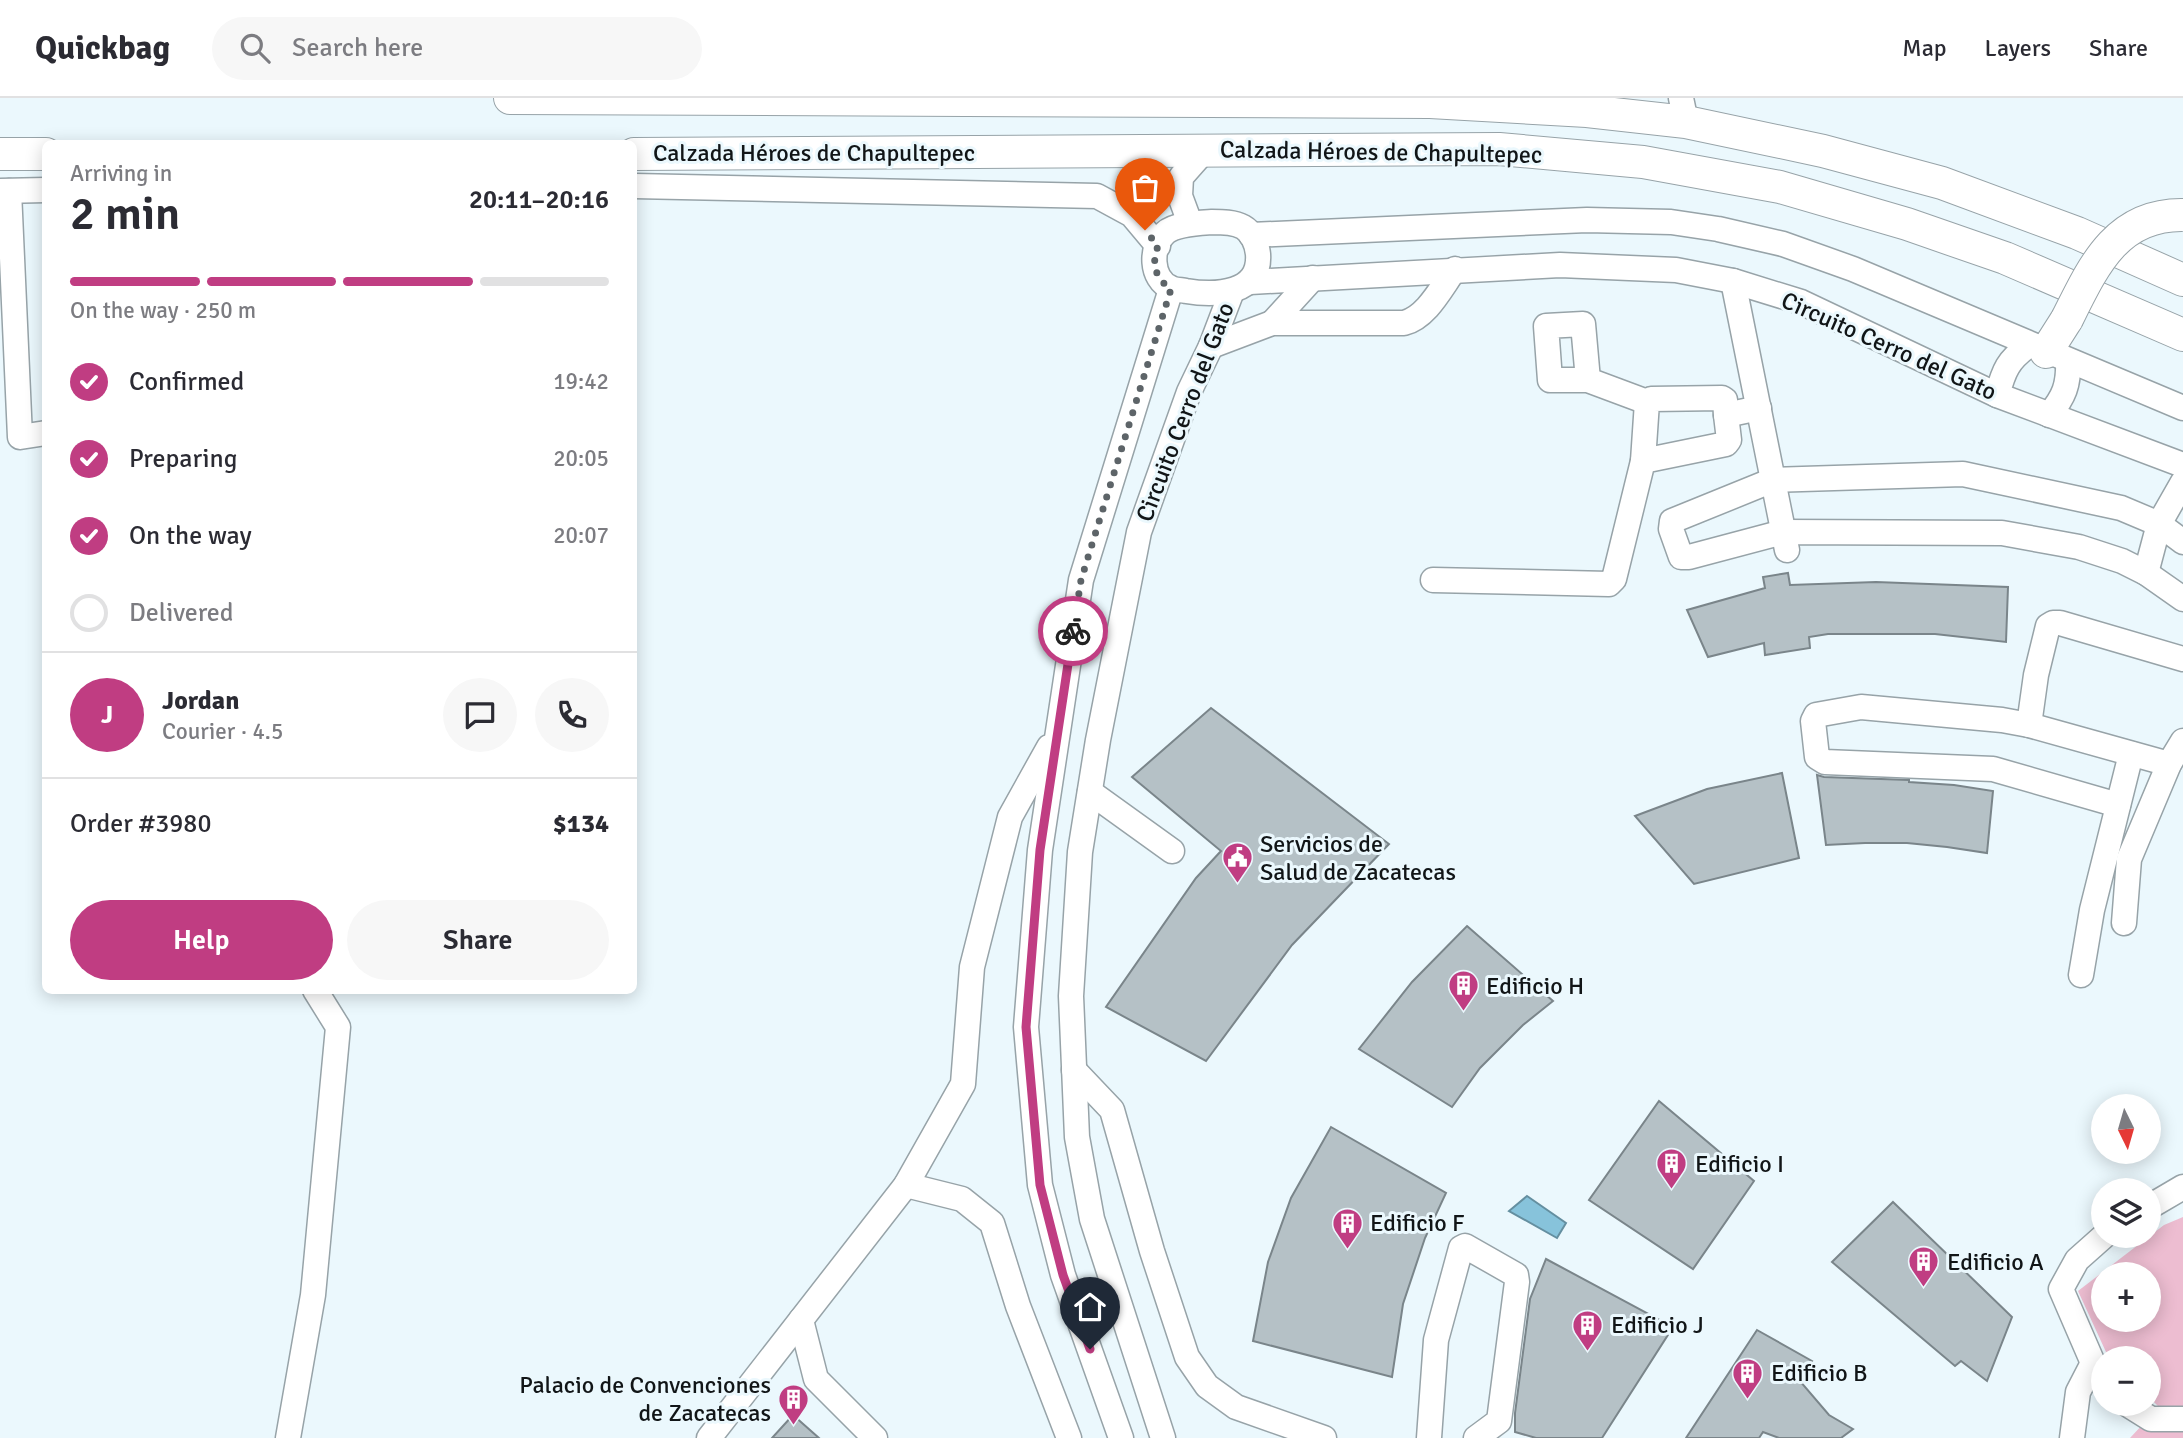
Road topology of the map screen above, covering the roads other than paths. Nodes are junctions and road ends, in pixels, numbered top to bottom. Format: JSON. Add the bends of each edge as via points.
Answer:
{"nodes":[{"id":1,"x":510,"y":98,"type":"edge"},
{"id":2,"x":911,"y":99,"type":"edge"},
{"id":3,"x":990,"y":99,"type":"edge"},
{"id":4,"x":1593,"y":104,"type":"edge"},
{"id":5,"x":1683,"y":110,"type":"edge"},
{"id":6,"x":1203,"y":151,"type":"junction"},
{"id":7,"x":637,"y":154,"type":"edge"},
{"id":8,"x":12,"y":168,"type":"edge"},
{"id":9,"x":637,"y":186,"type":"edge"},
{"id":10,"x":42,"y":187,"type":"edge"},
{"id":11,"x":2183,"y":215,"type":"edge"},
{"id":12,"x":1190,"y":223,"type":"junction"},
{"id":13,"x":1251,"y":235,"type":"junction"},
{"id":14,"x":1158,"y":246,"type":"junction"},
{"id":15,"x":1455,"y":270,"type":"junction"},
{"id":16,"x":1313,"y":278,"type":"junction"},
{"id":17,"x":2183,"y":280,"type":"edge"},
{"id":18,"x":1733,"y":281,"type":"junction"},
{"id":19,"x":1241,"y":286,"type":"junction"},
{"id":20,"x":1171,"y":289,"type":"junction"},
{"id":21,"x":1272,"y":323,"type":"junction"},
{"id":22,"x":2183,"y":335,"type":"edge"},
{"id":23,"x":1212,"y":346,"type":"junction"},
{"id":24,"x":2048,"y":352,"type":"junction"},
{"id":25,"x":1588,"y":380,"type":"dead end"},
{"id":26,"x":1997,"y":395,"type":"junction"},
{"id":27,"x":1647,"y":402,"type":"junction"},
{"id":28,"x":1759,"y":408,"type":"junction"},
{"id":29,"x":2183,"y":408,"type":"edge"},
{"id":30,"x":1726,"y":415,"type":"junction"},
{"id":31,"x":2049,"y":415,"type":"junction"},
{"id":32,"x":42,"y":434,"type":"edge"},
{"id":33,"x":1643,"y":461,"type":"junction"},
{"id":34,"x":2183,"y":465,"type":"edge"},
{"id":35,"x":1773,"y":480,"type":"junction"},
{"id":36,"x":2183,"y":482,"type":"edge"},
{"id":37,"x":2159,"y":524,"type":"junction"},
{"id":38,"x":1785,"y":541,"type":"junction"},
{"id":39,"x":2183,"y":542,"type":"edge"},
{"id":40,"x":2146,"y":573,"type":"junction"},
{"id":41,"x":1433,"y":580,"type":"dead end"},
{"id":42,"x":2183,"y":599,"type":"edge"},
{"id":43,"x":2183,"y":659,"type":"edge"},
{"id":44,"x":2029,"y":725,"type":"junction"},
{"id":45,"x":1058,"y":731,"type":"junction"},
{"id":46,"x":2183,"y":741,"type":"edge"},
{"id":47,"x":2131,"y":754,"type":"junction"},
{"id":48,"x":2169,"y":764,"type":"junction"},
{"id":49,"x":1090,"y":792,"type":"junction"},
{"id":50,"x":2118,"y":805,"type":"junction"},
{"id":51,"x":1172,"y":851,"type":"dead end"},
{"id":52,"x":2124,"y":923,"type":"dead end"},
{"id":53,"x":2081,"y":975,"type":"dead end"},
{"id":54,"x":317,"y":994,"type":"edge"},
{"id":55,"x":1074,"y":1070,"type":"junction"},
{"id":56,"x":906,"y":1185,"type":"junction"},
{"id":57,"x":2183,"y":1187,"type":"edge"},
{"id":58,"x":2161,"y":1201,"type":"edge"},
{"id":59,"x":2091,"y":1248,"type":"edge"},
{"id":60,"x":801,"y":1320,"type":"junction"},
{"id":61,"x":2091,"y":1354,"type":"edge"},
{"id":62,"x":2091,"y":1377,"type":"edge"},
{"id":63,"x":2146,"y":1416,"type":"edge"},
{"id":64,"x":2183,"y":1419,"type":"edge"},
{"id":65,"x":288,"y":1438,"type":"edge"},
{"id":66,"x":709,"y":1438,"type":"edge"},
{"id":67,"x":875,"y":1438,"type":"edge"},
{"id":68,"x":1069,"y":1438,"type":"edge"},
{"id":69,"x":1121,"y":1438,"type":"edge"},
{"id":70,"x":1163,"y":1438,"type":"edge"},
{"id":71,"x":1324,"y":1438,"type":"edge"},
{"id":72,"x":1429,"y":1438,"type":"edge"},
{"id":73,"x":1476,"y":1438,"type":"edge"},
{"id":74,"x":2072,"y":1438,"type":"edge"}],
"edges":[{"from":1,"to":2,"type":"main road","name":"Calzada Héroes de Chapultepec"},
{"from":2,"to":3,"type":"main road","name":"Calzada Héroes de Chapultepec"},
{"from":3,"to":4,"type":"main road","name":"Calzada Héroes de Chapultepec"},
{"from":4,"to":5,"type":"main road","name":"Calzada Héroes de Chapultepec"},
{"from":5,"to":17,"type":"main road","name":"Calzada Héroes de Chapultepec","via":[[1941,183],[2077,233]]},
{"from":6,"to":7,"type":"main road","name":"Calzada Héroes de Chapultepec"},
{"from":6,"to":12,"type":"street","via":[[1181,177],[1180,196]]},
{"from":6,"to":22,"type":"main road","name":"Calzada Héroes de Chapultepec","via":[[1499,149],[1643,162],[1766,185],[1908,224],[2005,258]]},
{"from":8,"to":10,"type":"street"},
{"from":8,"to":32,"type":"street","via":[[20,437]]},
{"from":9,"to":14,"type":"street","via":[[1097,196],[1132,215]]},
{"from":11,"to":24,"type":"main road","bridge":true,"via":[[2164,215],[2127,229],[2094,266]]},
{"from":12,"to":13,"type":"street","via":[[1232,223]]},
{"from":12,"to":14,"type":"street","via":[[1166,233]]},
{"from":13,"to":19,"type":"street","via":[[1259,267]]},
{"from":13,"to":24,"type":"street","via":[[1587,220],[1671,222],[1783,244]]},
{"from":14,"to":20,"type":"street","via":[[1156,273]]},
{"from":15,"to":16,"type":"street","name":"Circuito Cerro del Gato"},
{"from":15,"to":18,"type":"street","name":"Circuito Cerro del Gato","via":[[1573,265],[1676,270]]},
{"from":15,"to":21,"type":"street","via":[[1421,314],[1404,323]]},
{"from":16,"to":19,"type":"street","name":"Circuito Cerro del Gato"},
{"from":16,"to":21,"type":"street"},
{"from":18,"to":26,"type":"street","name":"Circuito Cerro del Gato","via":[[1801,302]]},
{"from":18,"to":28,"type":"street"},
{"from":19,"to":20,"type":"street","via":[[1195,293]]},
{"from":19,"to":23,"type":"street","name":"Circuito Cerro del Gato"},
{"from":20,"to":45,"type":"street","name":"Circuito Cerro del Gato","via":[[1081,580]]},
{"from":21,"to":23,"type":"street"},
{"from":23,"to":49,"type":"street","name":"Circuito Cerro del Gato","via":[[1189,392],[1139,532]]},
{"from":24,"to":26,"type":"street","via":[[2015,355]]},
{"from":24,"to":29,"type":"street"},
{"from":24,"to":31,"type":"street","via":[[2066,387]]},
{"from":25,"to":27,"type":"street"},
{"from":26,"to":31,"type":"street","name":"Circuito Cerro del Gato"},
{"from":27,"to":30,"type":"street","via":[[1722,398]]},
{"from":27,"to":33,"type":"street"},
{"from":28,"to":30,"type":"street"},
{"from":28,"to":35,"type":"street"},
{"from":30,"to":33,"type":"street","via":[[1726,444]]},
{"from":31,"to":34,"type":"street","name":"Circuito Cerro del Gato"},
{"from":33,"to":41,"type":"street","via":[[1609,584]]},
{"from":35,"to":37,"type":"street","via":[[1963,474],[2121,508]]},
{"from":35,"to":38,"type":"street"},
{"from":35,"to":38,"type":"street","via":[[1672,521],[1671,529],[1681,557]]},
{"from":36,"to":37,"type":"street"},
{"from":37,"to":39,"type":"street"},
{"from":37,"to":40,"type":"street"},
{"from":38,"to":40,"type":"street","via":[[2002,533],[2079,547]]},
{"from":40,"to":42,"type":"street"},
{"from":43,"to":44,"type":"street","via":[[2053,623],[2048,626],[2036,675]]},
{"from":44,"to":47,"type":"street"},
{"from":44,"to":50,"type":"street","via":[[1861,707],[1816,715],[1812,721],[1817,757],[1825,762],[1993,769]]},
{"from":45,"to":56,"type":"street","via":[[1010,817],[972,967],[962,1084]]},
{"from":45,"to":69,"type":"street","name":"Circuito Cerro del Gato","via":[[1040,850],[1026,1027],[1040,1185],[1063,1275]]},
{"from":46,"to":48,"type":"street"},
{"from":47,"to":48,"type":"street"},
{"from":47,"to":50,"type":"street"},
{"from":48,"to":52,"type":"street","via":[[2129,859]]},
{"from":49,"to":51,"type":"street"},
{"from":49,"to":55,"type":"street","name":"Circuito Cerro del Gato","via":[[1080,852],[1071,996]]},
{"from":50,"to":53,"type":"street"},
{"from":54,"to":65,"type":"street","via":[[338,1027],[313,1295]]},
{"from":55,"to":70,"type":"street","name":"Circuito Cerro del Gato","via":[[1077,1137],[1092,1219]]},
{"from":55,"to":71,"type":"street","via":[[1112,1110],[1186,1357],[1207,1386],[1236,1407]]},
{"from":56,"to":60,"type":"street"},
{"from":56,"to":68,"type":"street","via":[[962,1199],[992,1223],[1018,1306]]},
{"from":57,"to":58,"type":"street"},
{"from":59,"to":61,"type":"street","via":[[2077,1260],[2061,1289]]},
{"from":60,"to":66,"type":"street"},
{"from":60,"to":67,"type":"street","via":[[816,1379]]},
{"from":62,"to":74,"type":"street","via":[[2078,1392]]},
{"from":63,"to":64,"type":"street"},
{"from":72,"to":73,"type":"street","via":[[1436,1340],[1465,1246],[1516,1275],[1517,1282],[1499,1421]]}]}
